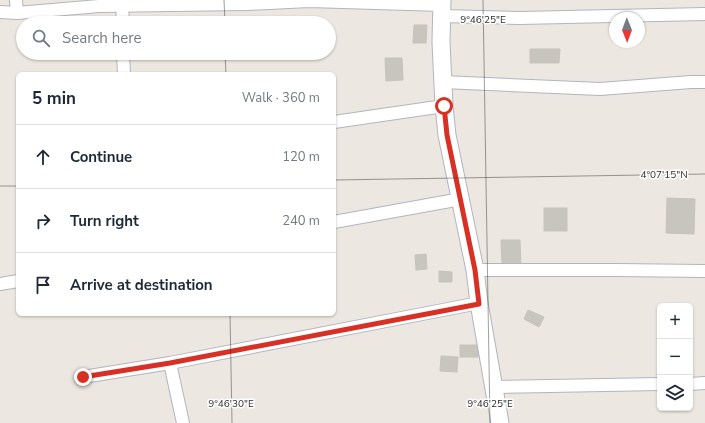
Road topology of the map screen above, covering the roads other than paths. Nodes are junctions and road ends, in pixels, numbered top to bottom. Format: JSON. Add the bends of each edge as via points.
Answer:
{"nodes":[{"id":1,"x":16,"y":0,"type":"edge"},
{"id":2,"x":99,"y":3,"type":"edge"},
{"id":3,"x":122,"y":6,"type":"junction"},
{"id":4,"x":442,"y":7,"type":"edge"},
{"id":5,"x":0,"y":12,"type":"edge"},
{"id":6,"x":17,"y":13,"type":"junction"},
{"id":7,"x":705,"y":14,"type":"edge"},
{"id":8,"x":123,"y":16,"type":"edge"},
{"id":9,"x":123,"y":60,"type":"edge"},
{"id":10,"x":124,"y":72,"type":"edge"},
{"id":11,"x":444,"y":82,"type":"junction"},
{"id":12,"x":705,"y":82,"type":"edge"},
{"id":13,"x":444,"y":106,"type":"junction"},
{"id":14,"x":336,"y":122,"type":"edge"},
{"id":15,"x":461,"y":199,"type":"junction"},
{"id":16,"x":336,"y":222,"type":"edge"},
{"id":17,"x":475,"y":270,"type":"junction"},
{"id":18,"x":705,"y":271,"type":"edge"},
{"id":19,"x":16,"y":281,"type":"edge"},
{"id":20,"x":0,"y":284,"type":"edge"},
{"id":21,"x":479,"y":304,"type":"junction"},
{"id":22,"x":170,"y":363,"type":"junction"},
{"id":23,"x":83,"y":377,"type":"dead end"},
{"id":24,"x":705,"y":383,"type":"edge"},
{"id":25,"x":657,"y":384,"type":"edge"},
{"id":26,"x":693,"y":384,"type":"edge"},
{"id":27,"x":494,"y":387,"type":"junction"},
{"id":28,"x":183,"y":423,"type":"edge"},
{"id":29,"x":500,"y":423,"type":"edge"}],
"edges":[{"from":1,"to":6,"type":"street"},
{"from":2,"to":3,"type":"street"},
{"from":2,"to":6,"type":"street"},
{"from":3,"to":4,"type":"street","via":[[309,1]]},
{"from":3,"to":8,"type":"street"},
{"from":4,"to":7,"type":"street","via":[[520,18]]},
{"from":4,"to":11,"type":"main road"},
{"from":5,"to":6,"type":"street"},
{"from":9,"to":10,"type":"street"},
{"from":11,"to":12,"type":"street","via":[[600,89]]},
{"from":11,"to":13,"type":"main road"},
{"from":13,"to":14,"type":"street"},
{"from":13,"to":15,"type":"main road","via":[[447,135]]},
{"from":15,"to":16,"type":"street"},
{"from":15,"to":17,"type":"main road"},
{"from":17,"to":18,"type":"street"},
{"from":17,"to":21,"type":"main road"},
{"from":19,"to":20,"type":"street"},
{"from":21,"to":22,"type":"street"},
{"from":21,"to":27,"type":"main road"},
{"from":22,"to":23,"type":"street"},
{"from":22,"to":28,"type":"street"},
{"from":24,"to":26,"type":"street"},
{"from":25,"to":27,"type":"street"},
{"from":27,"to":29,"type":"main road"}]}
